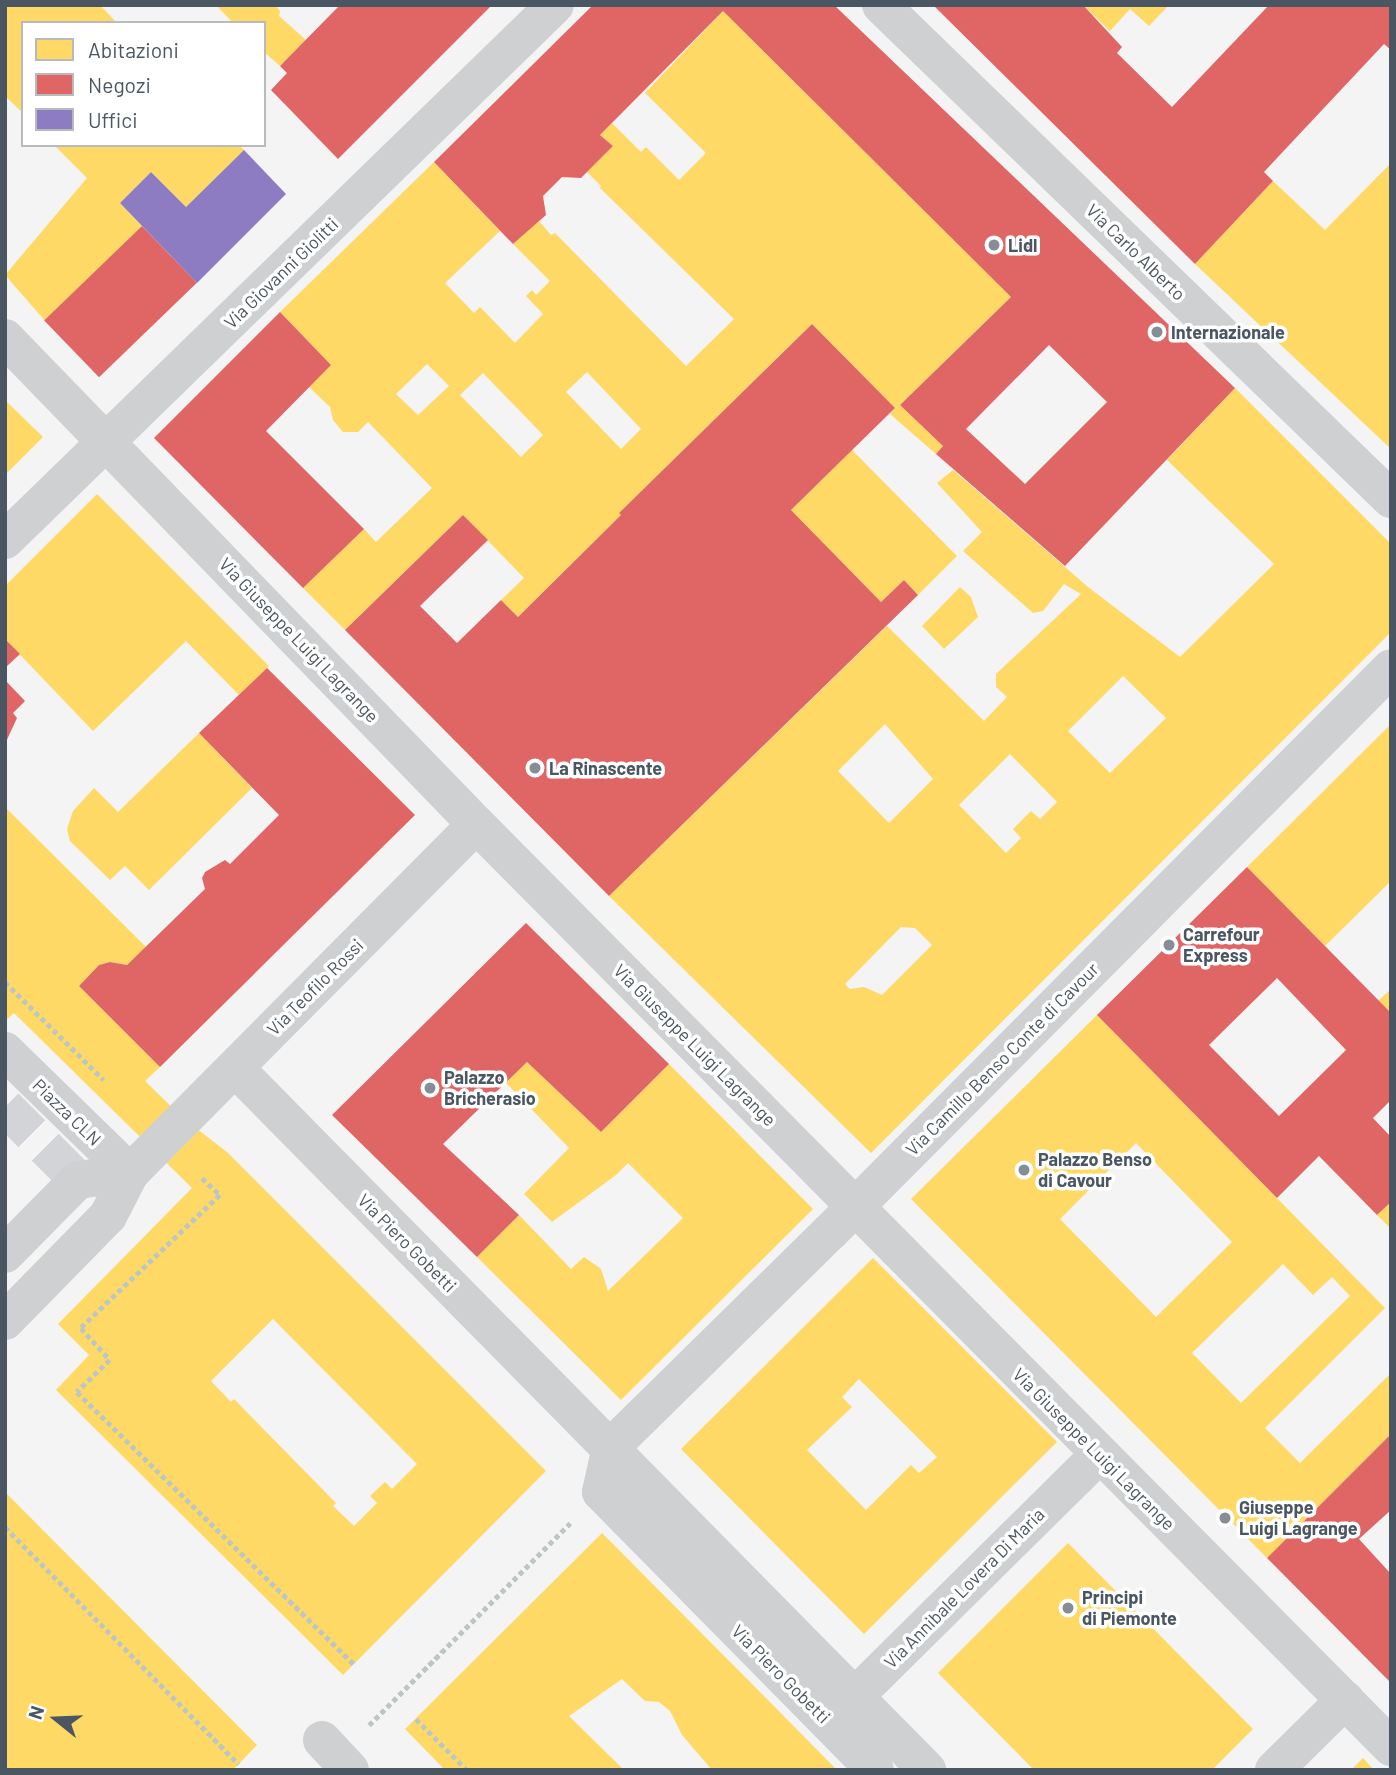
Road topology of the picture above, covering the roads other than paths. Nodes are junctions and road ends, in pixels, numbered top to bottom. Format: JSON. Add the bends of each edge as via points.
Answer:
{"nodes":[{"id":1,"x":555,"y":5,"type":"edge"},
{"id":2,"x":881,"y":5,"type":"edge"},
{"id":3,"x":5,"y":338,"type":"edge"},
{"id":4,"x":108,"y":441,"type":"junction"},
{"id":5,"x":1391,"y":499,"type":"edge"},
{"id":6,"x":5,"y":540,"type":"edge"},
{"id":7,"x":1391,"y":668,"type":"edge"},
{"id":8,"x":476,"y":824,"type":"junction"},
{"id":9,"x":5,"y":1051,"type":"edge"},
{"id":10,"x":235,"y":1068,"type":"junction"},
{"id":11,"x":141,"y":1161,"type":"junction"},
{"id":12,"x":855,"y":1206,"type":"junction"},
{"id":13,"x":5,"y":1254,"type":"edge"},
{"id":14,"x":5,"y":1321,"type":"edge"},
{"id":15,"x":611,"y":1447,"type":"junction"},
{"id":16,"x":1099,"y":1455,"type":"junction"},
{"id":17,"x":1345,"y":1700,"type":"junction"},
{"id":18,"x":842,"y":1709,"type":"junction"},
{"id":19,"x":321,"y":1740,"type":"dead end"},
{"id":20,"x":1391,"y":1747,"type":"edge"},
{"id":21,"x":350,"y":1770,"type":"edge"},
{"id":22,"x":876,"y":1770,"type":"edge"},
{"id":23,"x":927,"y":1770,"type":"edge"},
{"id":24,"x":1274,"y":1770,"type":"edge"}],
"edges":[{"from":1,"to":4,"type":"street","name":"Via Giovanni Giolitti"},
{"from":2,"to":5,"type":"street","name":"Via Carlo Alberto"},
{"from":3,"to":4,"type":"street","name":"Via Giuseppe Luigi Lagrange"},
{"from":4,"to":6,"type":"street","name":"Via Giovanni Giolitti"},
{"from":4,"to":8,"type":"street","name":"Via Giuseppe Luigi Lagrange"},
{"from":7,"to":12,"type":"street","name":"Via Camillo Benso Conte di Cavour"},
{"from":8,"to":10,"type":"street","name":"Via Teofilo Rossi"},
{"from":8,"to":12,"type":"street","name":"Via Giuseppe Luigi Lagrange"},
{"from":9,"to":11,"type":"street","name":"Piazza CLN"},
{"from":10,"to":11,"type":"street","name":"Via Teofilo Rossi"},
{"from":10,"to":15,"type":"street","name":"Via Piero Gobetti"},
{"from":11,"to":13,"type":"street","via":[[78,1180]]},
{"from":11,"to":14,"type":"street","name":"Via Teofilo Rossi","via":[[108,1216]]},
{"from":12,"to":15,"type":"street","name":"Via Camillo Benso Conte di Cavour"},
{"from":12,"to":16,"type":"street","name":"Via Giuseppe Luigi Lagrange"},
{"from":15,"to":18,"type":"street","name":"Via Piero Gobetti","via":[[601,1492]]},
{"from":16,"to":17,"type":"street","name":"Via Giuseppe Luigi Lagrange"},
{"from":16,"to":18,"type":"street","name":"Via Annibale Lovera Di Maria"},
{"from":17,"to":20,"type":"street","name":"Via Giuseppe Luigi Lagrange"},
{"from":17,"to":24,"type":"street"},
{"from":18,"to":22,"type":"street","name":"Via Piero Gobetti"},
{"from":18,"to":23,"type":"street"},
{"from":19,"to":21,"type":"street"}]}
